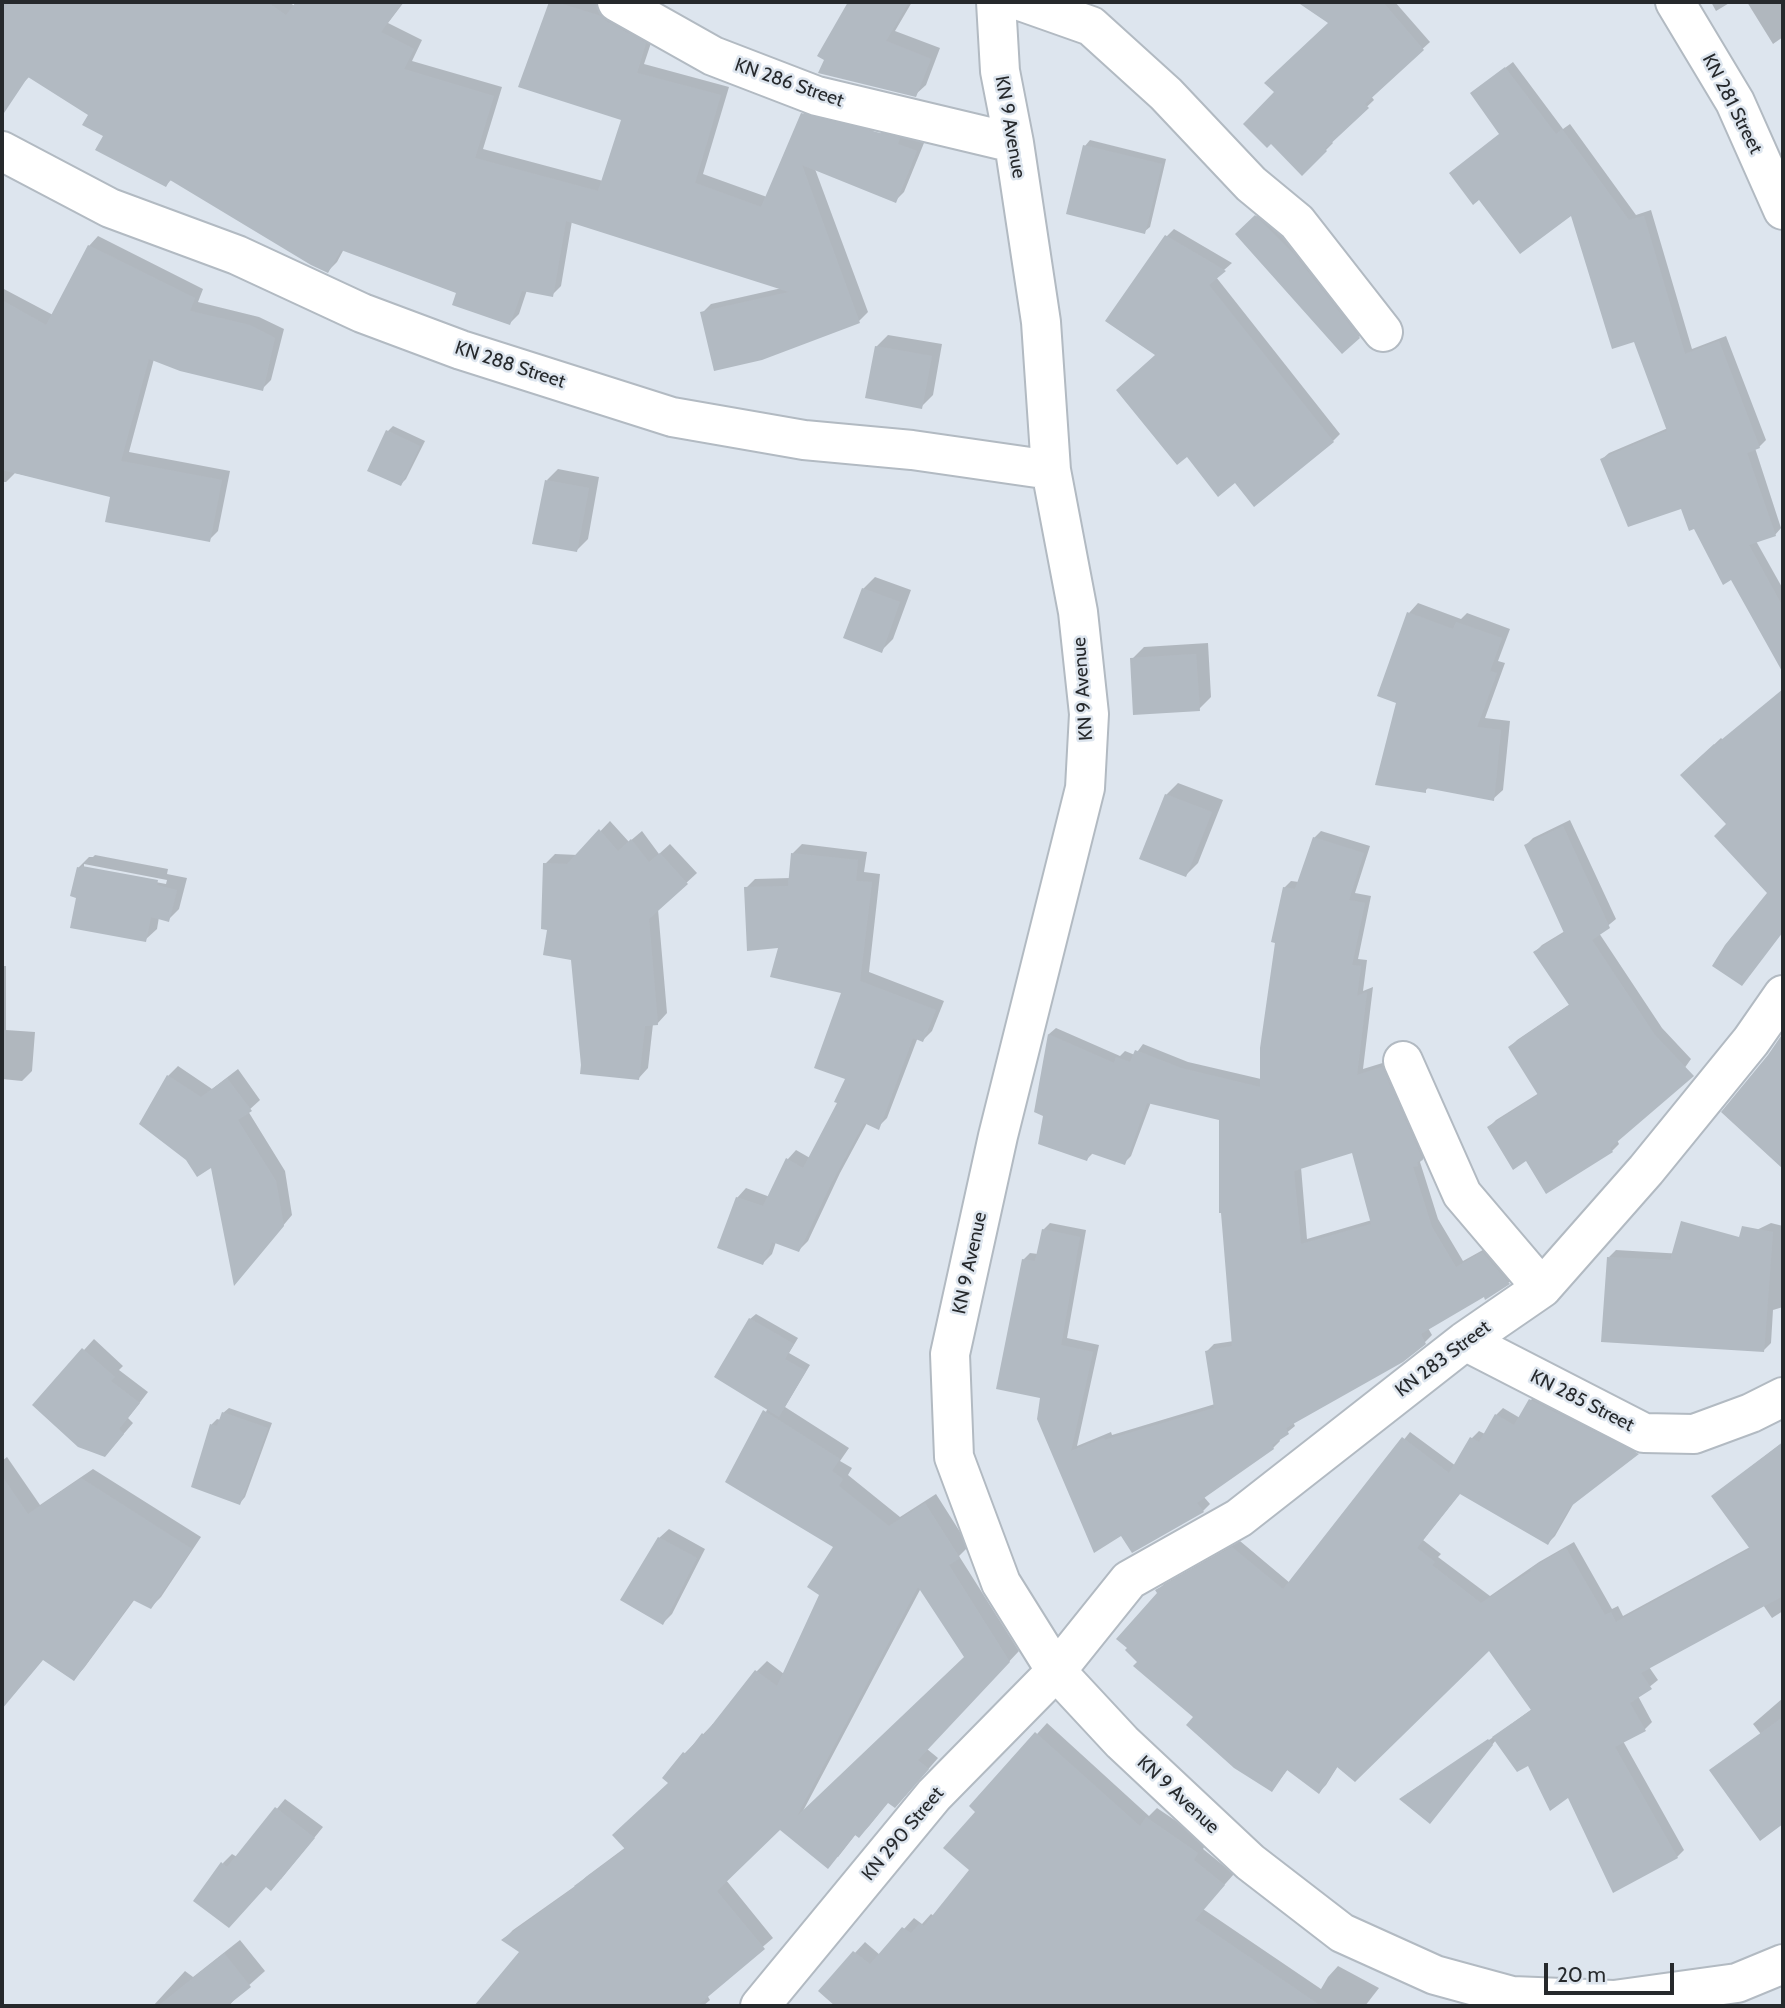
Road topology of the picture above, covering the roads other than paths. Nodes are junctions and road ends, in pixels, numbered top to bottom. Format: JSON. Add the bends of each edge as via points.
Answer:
{"nodes":[{"id":1,"x":617,"y":2,"type":"edge"},
{"id":2,"x":996,"y":2,"type":"edge"},
{"id":3,"x":1023,"y":2,"type":"edge"},
{"id":4,"x":1675,"y":2,"type":"edge"},
{"id":5,"x":1014,"y":143,"type":"junction"},
{"id":6,"x":2,"y":151,"type":"edge"},
{"id":7,"x":1783,"y":210,"type":"edge"},
{"id":8,"x":1383,"y":332,"type":"dead end"},
{"id":9,"x":1051,"y":470,"type":"junction"},
{"id":10,"x":1783,"y":995,"type":"edge"},
{"id":11,"x":1403,"y":1061,"type":"dead end"},
{"id":12,"x":1542,"y":1288,"type":"junction"},
{"id":13,"x":1465,"y":1341,"type":"junction"},
{"id":14,"x":1783,"y":1396,"type":"edge"},
{"id":15,"x":1056,"y":1671,"type":"junction"},
{"id":16,"x":1783,"y":1964,"type":"edge"},
{"id":17,"x":1506,"y":2001,"type":"edge"},
{"id":18,"x":760,"y":2006,"type":"edge"}],
"edges":[{"from":1,"to":5,"type":"street","name":"KN 286 Street","via":[[713,56],[817,96]]},
{"from":2,"to":5,"type":"street","name":"KN 9 Avenue","via":[[1000,71]]},
{"from":3,"to":8,"type":"street","via":[[1091,26],[1166,94],[1251,184],[1297,222]]},
{"from":4,"to":7,"type":"street","name":"KN 281 Street","via":[[1735,102]]},
{"from":5,"to":9,"type":"street","name":"KN 9 Avenue","via":[[1041,322]]},
{"from":6,"to":9,"type":"street","name":"KN 288 Street","via":[[110,208],[237,256],[362,313],[461,350],[672,417],[804,440]]},
{"from":9,"to":15,"type":"street","name":"KN 9 Avenue","via":[[1081,637],[1089,714],[1085,788],[998,1136],[950,1354],[954,1457],[1001,1583]]},
{"from":10,"to":12,"type":"street","name":"KN 283 Street","via":[[1646,1170]]},
{"from":11,"to":12,"type":"street","via":[[1462,1194]]},
{"from":12,"to":13,"type":"street","name":"KN 283 Street"},
{"from":13,"to":14,"type":"street","name":"KN 285 Street","via":[[1644,1433],[1694,1434]]},
{"from":13,"to":15,"type":"street","name":"KN 283 Street","via":[[1239,1518],[1129,1580]]},
{"from":15,"to":17,"type":"street","name":"KN 9 Avenue","via":[[1122,1742],[1250,1862],[1342,1933]]},
{"from":15,"to":18,"type":"street","name":"KN 290 Street","via":[[934,1795]]},
{"from":16,"to":17,"type":"street","name":"KN 9 Avenue","via":[[1737,1983],[1614,2000]]}]}
